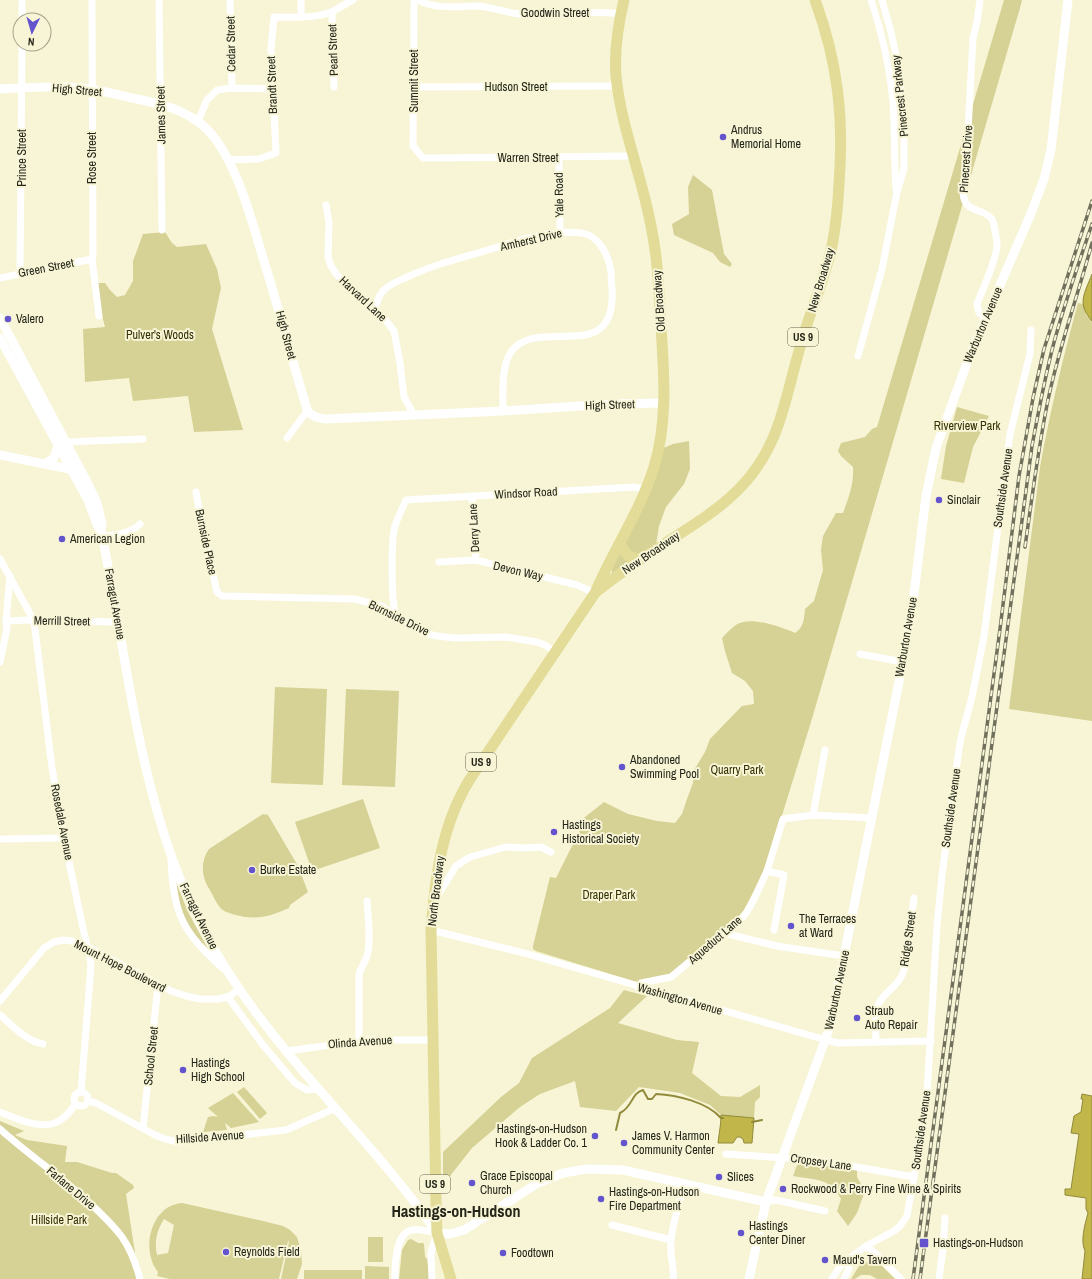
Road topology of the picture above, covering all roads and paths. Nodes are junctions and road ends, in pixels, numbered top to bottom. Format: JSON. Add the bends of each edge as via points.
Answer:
{"nodes":[{"id":1,"x":92,"y":0,"type":"edge"},
{"id":2,"x":160,"y":0,"type":"edge"},
{"id":3,"x":230,"y":0,"type":"edge"},
{"id":4,"x":301,"y":0,"type":"edge"},
{"id":5,"x":353,"y":0,"type":"edge"},
{"id":6,"x":414,"y":0,"type":"edge"},
{"id":7,"x":418,"y":0,"type":"edge"},
{"id":8,"x":624,"y":0,"type":"edge"},
{"id":9,"x":815,"y":0,"type":"edge"},
{"id":10,"x":871,"y":0,"type":"edge"},
{"id":11,"x":882,"y":0,"type":"edge"},
{"id":12,"x":980,"y":0,"type":"edge"},
{"id":13,"x":1068,"y":0,"type":"edge"},
{"id":14,"x":22,"y":2,"type":"dead end"},
{"id":15,"x":22,"y":12,"type":"edge"},
{"id":16,"x":332,"y":12,"type":"junction"},
{"id":17,"x":621,"y":14,"type":"junction"},
{"id":18,"x":301,"y":17,"type":"junction"},
{"id":19,"x":22,"y":52,"type":"edge"},
{"id":20,"x":899,"y":70,"type":"junction"},
{"id":21,"x":889,"y":72,"type":"junction"},
{"id":22,"x":618,"y":86,"type":"junction"},
{"id":23,"x":334,"y":87,"type":"dead end"},
{"id":24,"x":414,"y":87,"type":"junction"},
{"id":25,"x":22,"y":88,"type":"junction"},
{"id":26,"x":232,"y":88,"type":"junction"},
{"id":27,"x":0,"y":89,"type":"edge"},
{"id":28,"x":273,"y":89,"type":"junction"},
{"id":29,"x":92,"y":90,"type":"junction"},
{"id":30,"x":161,"y":104,"type":"junction"},
{"id":31,"x":198,"y":121,"type":"junction"},
{"id":32,"x":634,"y":156,"type":"junction"},
{"id":33,"x":423,"y":158,"type":"joint"},
{"id":34,"x":559,"y":158,"type":"junction"},
{"id":35,"x":228,"y":160,"type":"junction"},
{"id":36,"x":897,"y":192,"type":"junction"},
{"id":37,"x":326,"y":205,"type":"dead end"},
{"id":38,"x":162,"y":230,"type":"dead end"},
{"id":39,"x":560,"y":233,"type":"junction"},
{"id":40,"x":92,"y":259,"type":"junction"},
{"id":41,"x":20,"y":273,"type":"junction"},
{"id":42,"x":0,"y":278,"type":"edge"},
{"id":43,"x":375,"y":308,"type":"junction"},
{"id":44,"x":99,"y":316,"type":"dead end"},
{"id":45,"x":0,"y":318,"type":"edge"},
{"id":46,"x":986,"y":318,"type":"junction"},
{"id":47,"x":1031,"y":330,"type":"dead end"},
{"id":48,"x":4,"y":339,"type":"edge"},
{"id":49,"x":858,"y":356,"type":"dead end"},
{"id":50,"x":36,"y":386,"type":"junction"},
{"id":51,"x":28,"y":391,"type":"junction"},
{"id":52,"x":664,"y":403,"type":"junction"},
{"id":53,"x":308,"y":410,"type":"junction"},
{"id":54,"x":503,"y":411,"type":"junction"},
{"id":55,"x":414,"y":415,"type":"junction"},
{"id":56,"x":287,"y":438,"type":"dead end"},
{"id":57,"x":143,"y":439,"type":"dead end"},
{"id":58,"x":67,"y":442,"type":"junction"},
{"id":59,"x":58,"y":446,"type":"junction"},
{"id":60,"x":0,"y":455,"type":"edge"},
{"id":61,"x":44,"y":464,"type":"junction"},
{"id":62,"x":71,"y":470,"type":"junction"},
{"id":63,"x":81,"y":470,"type":"junction"},
{"id":64,"x":646,"y":490,"type":"junction"},
{"id":65,"x":196,"y":492,"type":"dead end"},
{"id":66,"x":472,"y":496,"type":"junction"},
{"id":67,"x":140,"y":524,"type":"dead end"},
{"id":68,"x":102,"y":534,"type":"junction"},
{"id":69,"x":620,"y":543,"type":"junction"},
{"id":70,"x":642,"y":558,"type":"junction"},
{"id":71,"x":0,"y":559,"type":"edge"},
{"id":72,"x":476,"y":560,"type":"junction"},
{"id":73,"x":438,"y":562,"type":"dead end"},
{"id":74,"x":10,"y":576,"type":"junction"},
{"id":75,"x":217,"y":592,"type":"joint"},
{"id":76,"x":595,"y":593,"type":"junction"},
{"id":77,"x":396,"y":616,"type":"junction"},
{"id":78,"x":6,"y":621,"type":"junction"},
{"id":79,"x":34,"y":621,"type":"junction"},
{"id":80,"x":118,"y":622,"type":"junction"},
{"id":81,"x":555,"y":652,"type":"junction"},
{"id":82,"x":860,"y":654,"type":"dead end"},
{"id":83,"x":0,"y":662,"type":"edge"},
{"id":84,"x":902,"y":662,"type":"junction"},
{"id":85,"x":825,"y":750,"type":"dead end"},
{"id":86,"x":813,"y":816,"type":"junction"},
{"id":87,"x":872,"y":818,"type":"junction"},
{"id":88,"x":64,"y":838,"type":"junction"},
{"id":89,"x":0,"y":839,"type":"edge"},
{"id":90,"x":170,"y":850,"type":"junction"},
{"id":91,"x":551,"y":852,"type":"dead end"},
{"id":92,"x":767,"y":871,"type":"junction"},
{"id":93,"x":914,"y":898,"type":"dead end"},
{"id":94,"x":367,"y":901,"type":"dead end"},
{"id":95,"x":434,"y":902,"type":"junction"},
{"id":96,"x":432,"y":930,"type":"junction"},
{"id":97,"x":774,"y":930,"type":"dead end"},
{"id":98,"x":724,"y":933,"type":"junction"},
{"id":99,"x":88,"y":947,"type":"junction"},
{"id":100,"x":844,"y":956,"type":"junction"},
{"id":101,"x":228,"y":973,"type":"junction"},
{"id":102,"x":158,"y":984,"type":"junction"},
{"id":103,"x":638,"y":987,"type":"junction"},
{"id":104,"x":239,"y":989,"type":"junction"},
{"id":105,"x":228,"y":997,"type":"junction"},
{"id":106,"x":0,"y":1001,"type":"edge"},
{"id":107,"x":0,"y":1015,"type":"edge"},
{"id":108,"x":359,"y":1040,"type":"junction"},
{"id":109,"x":433,"y":1040,"type":"junction"},
{"id":110,"x":826,"y":1040,"type":"junction"},
{"id":111,"x":931,"y":1041,"type":"junction"},
{"id":112,"x":876,"y":1042,"type":"junction"},
{"id":113,"x":43,"y":1044,"type":"dead end"},
{"id":114,"x":287,"y":1051,"type":"junction"},
{"id":115,"x":319,"y":1089,"type":"junction"},
{"id":116,"x":81,"y":1092,"type":"junction"},
{"id":117,"x":88,"y":1101,"type":"junction"},
{"id":118,"x":76,"y":1104,"type":"junction"},
{"id":119,"x":336,"y":1108,"type":"junction"},
{"id":120,"x":0,"y":1112,"type":"edge"},
{"id":121,"x":143,"y":1128,"type":"junction"},
{"id":122,"x":0,"y":1129,"type":"edge"},
{"id":123,"x":726,"y":1154,"type":"dead end"},
{"id":124,"x":914,"y":1177,"type":"junction"},
{"id":125,"x":684,"y":1184,"type":"junction"},
{"id":126,"x":766,"y":1202,"type":"junction"},
{"id":127,"x":825,"y":1211,"type":"dead end"},
{"id":128,"x":945,"y":1218,"type":"dead end"},
{"id":129,"x":612,"y":1225,"type":"dead end"},
{"id":130,"x":437,"y":1233,"type":"junction"},
{"id":131,"x":671,"y":1240,"type":"junction"},
{"id":132,"x":866,"y":1246,"type":"junction"},
{"id":133,"x":849,"y":1260,"type":"junction"},
{"id":134,"x":140,"y":1279,"type":"edge"},
{"id":135,"x":395,"y":1279,"type":"edge"},
{"id":136,"x":432,"y":1279,"type":"edge"},
{"id":137,"x":451,"y":1279,"type":"edge"},
{"id":138,"x":673,"y":1279,"type":"edge"},
{"id":139,"x":748,"y":1279,"type":"edge"},
{"id":140,"x":832,"y":1279,"type":"edge"},
{"id":141,"x":844,"y":1279,"type":"edge"},
{"id":142,"x":901,"y":1279,"type":"edge"},
{"id":143,"x":939,"y":1279,"type":"edge"}],
"edges":[{"from":1,"to":29,"type":"street","name":"Rose Street"},
{"from":2,"to":30,"type":"street","name":"James Street"},
{"from":3,"to":26,"type":"street","name":"Cedar Street"},
{"from":4,"to":18,"type":"street"},
{"from":5,"to":16,"type":"street"},
{"from":6,"to":24,"type":"street","name":"Summit Street"},
{"from":7,"to":17,"type":"street","name":"Goodwin Street","via":[[437,6],[480,6],[521,14]]},
{"from":8,"to":17,"type":"main road","name":"Old Broadway","number":"US 9"},
{"from":9,"to":70,"type":"main road","name":"New Broadway","number":"US 9","via":[[829,45],[839,97],[841,140],[838,200],[828,262],[801,342],[781,419],[763,458],[736,493],[704,518]]},
{"from":10,"to":21,"type":"street","name":"Pinecrest Parkway"},
{"from":11,"to":20,"type":"street","name":"Pinecrest Parkway"},
{"from":12,"to":46,"type":"street","name":"Pinecrest Drive","via":[[973,38],[962,192],[967,205],[989,216],[994,226],[996,251],[977,304],[979,313]]},
{"from":13,"to":46,"type":"street","name":"Warburton Avenue","via":[[1051,150],[1044,179]]},
{"from":14,"to":15,"type":"street"},
{"from":16,"to":18,"type":"street"},
{"from":16,"to":23,"type":"street","name":"Pearl Street"},
{"from":17,"to":22,"type":"main road","name":"Old Broadway","number":"US 9","via":[[616,48]]},
{"from":18,"to":28,"type":"street","name":"Brandt Street","via":[[274,17],[271,49]]},
{"from":19,"to":25,"type":"street","name":"Prince Street"},
{"from":20,"to":21,"type":"street"},
{"from":20,"to":36,"type":"street","name":"Pinecrest Parkway","via":[[905,154],[904,169]]},
{"from":21,"to":36,"type":"street","name":"Pinecrest Parkway"},
{"from":22,"to":24,"type":"street","name":"Hudson Street"},
{"from":22,"to":32,"type":"main road","name":"Old Broadway","number":"US 9"},
{"from":24,"to":33,"type":"street","name":"Summit Street","via":[[413,146]]},
{"from":25,"to":27,"type":"street","name":"High Street"},
{"from":25,"to":29,"type":"street","name":"High Street","via":[[66,87]]},
{"from":25,"to":41,"type":"street","name":"Prince Street"},
{"from":26,"to":28,"type":"street"},
{"from":26,"to":31,"type":"street","via":[[217,90],[208,100]]},
{"from":28,"to":35,"type":"street","name":"Brandt Street","via":[[276,153],[259,159]]},
{"from":29,"to":30,"type":"street","name":"High Street"},
{"from":29,"to":40,"type":"street","name":"Rose Street"},
{"from":30,"to":31,"type":"street","name":"High Street","via":[[179,110]]},
{"from":30,"to":38,"type":"street","name":"James Street"},
{"from":31,"to":35,"type":"street","name":"High Street","via":[[215,138]]},
{"from":32,"to":34,"type":"street","name":"Warren Street"},
{"from":32,"to":52,"type":"main road","name":"Old Broadway","number":"US 9","via":[[649,214],[656,260]]},
{"from":33,"to":34,"type":"street","name":"Warren Street"},
{"from":34,"to":39,"type":"street","name":"Yale Road"},
{"from":35,"to":53,"type":"street","name":"High Street","via":[[253,225]]},
{"from":36,"to":49,"type":"street","name":"Pinecrest Parkway","via":[[882,269]]},
{"from":37,"to":43,"type":"street","name":"Harvard Lane","via":[[329,222],[328,257],[331,266],[351,288]]},
{"from":39,"to":43,"type":"street","name":"Amherst Drive","via":[[538,236],[424,268],[384,290]]},
{"from":39,"to":54,"type":"street","name":"Amherst Drive","via":[[585,234],[603,248],[611,268],[612,309],[605,324],[598,331],[574,336],[529,338],[515,346],[506,362]]},
{"from":40,"to":41,"type":"street","name":"Green Street"},
{"from":40,"to":44,"type":"street","name":"Rose Street"},
{"from":41,"to":42,"type":"street","name":"Green Street"},
{"from":43,"to":55,"type":"street","name":"Harvard Lane","via":[[394,331],[404,397]]},
{"from":45,"to":48,"type":"street","name":"Farragut Avenue"},
{"from":46,"to":84,"type":"street","name":"Warburton Avenue","via":[[936,448],[926,496],[915,588]]},
{"from":47,"to":111,"type":"street","name":"Southside Avenue","via":[[1030,354],[1009,441],[984,636],[959,749],[937,926]]},
{"from":48,"to":50,"type":"street","name":"Farragut Avenue"},
{"from":48,"to":51,"type":"street","name":"Farragut Avenue"},
{"from":50,"to":51,"type":"street"},
{"from":50,"to":58,"type":"street","name":"Farragut Avenue"},
{"from":51,"to":59,"type":"street","name":"Farragut Avenue"},
{"from":52,"to":54,"type":"street","name":"High Street"},
{"from":52,"to":64,"type":"main road","name":"Old Broadway","number":"US 9","via":[[660,442]]},
{"from":53,"to":55,"type":"street","name":"High Street","via":[[312,416],[326,419]]},
{"from":53,"to":56,"type":"street"},
{"from":54,"to":55,"type":"street","name":"High Street"},
{"from":57,"to":58,"type":"street"},
{"from":58,"to":63,"type":"street","name":"Farragut Avenue"},
{"from":59,"to":61,"type":"street","via":[[54,458]]},
{"from":59,"to":62,"type":"street","name":"Farragut Avenue"},
{"from":60,"to":61,"type":"street"},
{"from":61,"to":62,"type":"street"},
{"from":62,"to":63,"type":"street"},
{"from":62,"to":68,"type":"street","name":"Farragut Avenue","via":[[88,500]]},
{"from":63,"to":68,"type":"street","name":"Farragut Avenue","via":[[97,503]]},
{"from":64,"to":66,"type":"street","name":"Windsor Road","via":[[634,487]]},
{"from":64,"to":69,"type":"main road","name":"Old Broadway","number":"US 9"},
{"from":65,"to":75,"type":"street","name":"Burnside Place"},
{"from":66,"to":72,"type":"street","name":"Derry Lane"},
{"from":66,"to":77,"type":"street","name":"Windsor Road","via":[[406,500],[395,526],[392,542]]},
{"from":67,"to":68,"type":"street","via":[[124,532]]},
{"from":68,"to":80,"type":"street","name":"Farragut Avenue"},
{"from":69,"to":70,"type":"main road","via":[[628,556]]},
{"from":69,"to":76,"type":"main road","name":"Old Broadway","number":"US 9"},
{"from":70,"to":76,"type":"main road","name":"New Broadway","number":"US 9"},
{"from":71,"to":74,"type":"street","name":"Rosedale Avenue"},
{"from":72,"to":73,"type":"street","name":"Devon Way"},
{"from":72,"to":76,"type":"street","name":"Devon Way","via":[[577,585]]},
{"from":74,"to":78,"type":"street"},
{"from":74,"to":79,"type":"street","name":"Rosedale Avenue"},
{"from":75,"to":77,"type":"street","name":"Burnside Drive","via":[[222,596],[355,599],[381,606]]},
{"from":76,"to":81,"type":"main road","name":"North Broadway","number":"US 9"},
{"from":77,"to":81,"type":"street","name":"Burnside Drive","via":[[423,633],[455,638],[506,637],[537,642]]},
{"from":78,"to":79,"type":"street","name":"Merrill Street"},
{"from":78,"to":83,"type":"street","via":[[7,628]]},
{"from":79,"to":80,"type":"street","name":"Merrill Street"},
{"from":79,"to":88,"type":"street","name":"Rosedale Avenue","via":[[52,768]]},
{"from":80,"to":90,"type":"street","name":"Farragut Avenue","via":[[144,760],[158,816]]},
{"from":81,"to":95,"type":"main road","name":"North Broadway","number":"US 9","via":[[476,768],[457,801],[443,842]]},
{"from":82,"to":84,"type":"street"},
{"from":84,"to":87,"type":"street","name":"Warburton Avenue"},
{"from":85,"to":86,"type":"street"},
{"from":86,"to":87,"type":"street"},
{"from":86,"to":92,"type":"street","name":"Aqueduct Lane","via":[[783,819]]},
{"from":87,"to":100,"type":"street","name":"Warburton Avenue"},
{"from":88,"to":89,"type":"street"},
{"from":88,"to":99,"type":"street","name":"Rosedale Avenue"},
{"from":90,"to":101,"type":"street","name":"Farragut Avenue","via":[[191,902]]},
{"from":90,"to":101,"type":"street","via":[[175,902],[184,926]]},
{"from":91,"to":95,"type":"street","via":[[541,846],[506,847],[470,857],[456,866]]},
{"from":92,"to":97,"type":"street","via":[[784,875]]},
{"from":92,"to":98,"type":"street","name":"Aqueduct Lane","via":[[747,912],[736,925]]},
{"from":93,"to":112,"type":"street","name":"Ridge Street","via":[[902,976],[878,1003]]},
{"from":94,"to":108,"type":"street","via":[[369,944],[367,957],[359,975]]},
{"from":95,"to":96,"type":"main road","name":"North Broadway","number":"US 9"},
{"from":96,"to":103,"type":"street","name":"Washington Avenue","via":[[524,953]]},
{"from":96,"to":109,"type":"main road","name":"North Broadway","number":"US 9"},
{"from":98,"to":100,"type":"street","via":[[777,946]]},
{"from":98,"to":103,"type":"street","name":"Aqueduct Lane","via":[[671,977],[641,982]]},
{"from":99,"to":102,"type":"street","name":"Mount Hope Boulevard"},
{"from":99,"to":106,"type":"street","name":"Mount Hope Boulevard","via":[[67,940],[49,944]]},
{"from":99,"to":116,"type":"street","name":"Rosedale Avenue","via":[[91,966]]},
{"from":100,"to":110,"type":"street","name":"Warburton Avenue"},
{"from":101,"to":104,"type":"street","name":"Farragut Avenue"},
{"from":102,"to":105,"type":"street","name":"Mount Hope Boulevard","via":[[193,998],[208,1000]]},
{"from":102,"to":121,"type":"street","name":"School Street"},
{"from":103,"to":110,"type":"street","name":"Washington Avenue"},
{"from":104,"to":105,"type":"street","name":"Mount Hope Boulevard"},
{"from":104,"to":114,"type":"street","name":"Farragut Avenue"},
{"from":105,"to":115,"type":"street","via":[[295,1083],[307,1090]]},
{"from":107,"to":113,"type":"street","via":[[26,1036],[38,1044]]},
{"from":108,"to":109,"type":"street","name":"Olinda Avenue"},
{"from":108,"to":114,"type":"street","name":"Olinda Avenue"},
{"from":109,"to":130,"type":"main road","name":"North Broadway","number":"US 9"},
{"from":110,"to":112,"type":"street","name":"Washington Avenue","via":[[838,1043]]},
{"from":110,"to":126,"type":"street","name":"Warburton Avenue"},
{"from":111,"to":112,"type":"street","name":"Washington Avenue"},
{"from":111,"to":124,"type":"street","name":"Southside Avenue","via":[[926,1111]]},
{"from":114,"to":115,"type":"street","name":"Farragut Avenue"},
{"from":115,"to":119,"type":"street","name":"Farragut Avenue"},
{"from":116,"to":117,"type":"street","via":[[86,1095]]},
{"from":116,"to":118,"type":"street","via":[[74,1098]]},
{"from":117,"to":118,"type":"street","via":[[84,1106]]},
{"from":117,"to":121,"type":"street","name":"Hillside Avenue"},
{"from":118,"to":120,"type":"street","via":[[56,1123],[49,1124],[34,1124]]},
{"from":119,"to":121,"type":"street","name":"Hillside Avenue","via":[[286,1130],[185,1142],[165,1139]]},
{"from":119,"to":130,"type":"street","name":"Farragut Avenue","via":[[406,1190]]},
{"from":122,"to":134,"type":"street","name":"Farlane Drive","via":[[101,1213],[122,1237],[135,1262]]},
{"from":123,"to":124,"type":"street","name":"Cropsey Lane","via":[[800,1158]]},
{"from":124,"to":132,"type":"street","name":"Southside Avenue","via":[[904,1220],[894,1231]]},
{"from":125,"to":126,"type":"street"},
{"from":125,"to":130,"type":"street","via":[[623,1170],[575,1170],[538,1182],[464,1230],[450,1234]]},
{"from":125,"to":131,"type":"street"},
{"from":126,"to":127,"type":"street","via":[[776,1200]]},
{"from":126,"to":139,"type":"street","name":"Warburton Avenue"},
{"from":128,"to":143,"type":"street"},
{"from":129,"to":131,"type":"street"},
{"from":130,"to":135,"type":"street","via":[[417,1230],[404,1234],[399,1240]]},
{"from":130,"to":136,"type":"street","via":[[431,1255]]},
{"from":130,"to":137,"type":"main road","number":"US 9"},
{"from":131,"to":138,"type":"street"},
{"from":132,"to":133,"type":"street","name":"Southside Avenue"},
{"from":132,"to":142,"type":"street"},
{"from":133,"to":140,"type":"street","name":"Southside Avenue","via":[[841,1265]]},
{"from":133,"to":141,"type":"street","via":[[849,1268]]}]}
